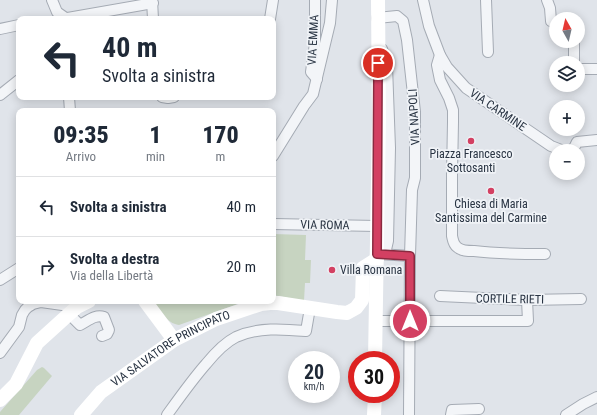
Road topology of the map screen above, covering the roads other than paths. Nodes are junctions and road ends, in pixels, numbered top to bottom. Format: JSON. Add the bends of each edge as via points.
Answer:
{"nodes":[{"id":1,"x":52,"y":0,"type":"edge"},
{"id":2,"x":274,"y":0,"type":"edge"},
{"id":3,"x":315,"y":0,"type":"edge"},
{"id":4,"x":332,"y":0,"type":"edge"},
{"id":5,"x":378,"y":0,"type":"edge"},
{"id":6,"x":422,"y":0,"type":"edge"},
{"id":7,"x":486,"y":0,"type":"edge"},
{"id":8,"x":547,"y":0,"type":"edge"},
{"id":9,"x":152,"y":1,"type":"edge"},
{"id":10,"x":550,"y":12,"type":"edge"},
{"id":11,"x":62,"y":16,"type":"edge"},
{"id":12,"x":80,"y":16,"type":"edge"},
{"id":13,"x":153,"y":16,"type":"edge"},
{"id":14,"x":271,"y":16,"type":"edge"},
{"id":15,"x":377,"y":18,"type":"junction"},
{"id":16,"x":16,"y":26,"type":"edge"},
{"id":17,"x":0,"y":29,"type":"edge"},
{"id":18,"x":378,"y":36,"type":"junction"},
{"id":19,"x":488,"y":52,"type":"dead end"},
{"id":20,"x":440,"y":55,"type":"junction"},
{"id":21,"x":585,"y":69,"type":"edge"},
{"id":22,"x":597,"y":69,"type":"edge"},
{"id":23,"x":316,"y":79,"type":"junction"},
{"id":24,"x":16,"y":82,"type":"edge"},
{"id":25,"x":0,"y":95,"type":"edge"},
{"id":26,"x":595,"y":143,"type":"edge"},
{"id":27,"x":276,"y":148,"type":"edge"},
{"id":28,"x":276,"y":224,"type":"edge"},
{"id":29,"x":377,"y":226,"type":"junction"},
{"id":30,"x":545,"y":254,"type":"dead end"},
{"id":31,"x":380,"y":256,"type":"junction"},
{"id":32,"x":410,"y":256,"type":"junction"},
{"id":33,"x":16,"y":270,"type":"edge"},
{"id":34,"x":0,"y":280,"type":"edge"},
{"id":35,"x":440,"y":296,"type":"dead end"},
{"id":36,"x":581,"y":299,"type":"dead end"},
{"id":37,"x":528,"y":300,"type":"junction"},
{"id":38,"x":276,"y":303,"type":"edge"},
{"id":39,"x":33,"y":304,"type":"edge"},
{"id":40,"x":56,"y":304,"type":"edge"},
{"id":41,"x":147,"y":304,"type":"edge"},
{"id":42,"x":262,"y":304,"type":"edge"},
{"id":43,"x":78,"y":307,"type":"edge"},
{"id":44,"x":310,"y":308,"type":"junction"},
{"id":45,"x":376,"y":321,"type":"junction"},
{"id":46,"x":412,"y":321,"type":"junction"},
{"id":47,"x":102,"y":336,"type":"dead end"},
{"id":48,"x":174,"y":340,"type":"junction"},
{"id":49,"x":375,"y":351,"type":"edge"},
{"id":50,"x":0,"y":353,"type":"edge"},
{"id":51,"x":597,"y":397,"type":"edge"},
{"id":52,"x":0,"y":400,"type":"edge"},
{"id":53,"x":375,"y":403,"type":"edge"},
{"id":54,"x":479,"y":410,"type":"dead end"},
{"id":55,"x":81,"y":415,"type":"edge"},
{"id":56,"x":167,"y":415,"type":"edge"},
{"id":57,"x":374,"y":415,"type":"edge"},
{"id":58,"x":409,"y":415,"type":"edge"},
{"id":59,"x":451,"y":415,"type":"edge"},
{"id":60,"x":566,"y":415,"type":"edge"}],
"edges":[{"from":1,"to":11,"type":"street"},
{"from":2,"to":14,"type":"street"},
{"from":3,"to":23,"type":"street","name":"VIA EMMA","via":[[315,43],[311,72]]},
{"from":4,"to":23,"type":"street","via":[[330,23]]},
{"from":5,"to":15,"type":"main road"},
{"from":6,"to":20,"type":"street","name":"VIA CARMINE"},
{"from":7,"to":19,"type":"street"},
{"from":8,"to":10,"type":"street"},
{"from":9,"to":12,"type":"street"},
{"from":9,"to":13,"type":"street"},
{"from":15,"to":18,"type":"main road"},
{"from":15,"to":32,"type":"street","name":"VIA NAPOLI","via":[[397,16],[403,21],[407,40],[415,112],[415,178],[412,190]]},
{"from":16,"to":17,"type":"street"},
{"from":18,"to":29,"type":"main road"},
{"from":18,"to":31,"type":"street","via":[[387,66],[390,148],[388,241]]},
{"from":20,"to":26,"type":"street","name":"VIA CARMINE","via":[[466,88],[551,146],[564,151],[573,150],[577,142]]},
{"from":20,"to":30,"type":"street","via":[[437,65],[440,80],[449,98],[454,122],[453,243],[463,250],[487,253]]},
{"from":21,"to":22,"type":"street"},
{"from":23,"to":27,"type":"street","via":[[313,94]]},
{"from":24,"to":25,"type":"street"},
{"from":28,"to":29,"type":"street","name":"VIA ROMA"},
{"from":29,"to":31,"type":"main road"},
{"from":31,"to":32,"type":"street"},
{"from":31,"to":44,"type":"main road","name":"VIA SALVATORE PRINCIPATO","via":[[363,268],[362,300],[356,308],[347,312]]},
{"from":31,"to":45,"type":"main road"},
{"from":32,"to":46,"type":"street","name":"VIA NAPOLI"},
{"from":33,"to":34,"type":"street"},
{"from":35,"to":37,"type":"street","name":"CORTILE RIETI"},
{"from":36,"to":37,"type":"street","name":"CORTILE RIETI"},
{"from":37,"to":46,"type":"street","via":[[528,322]]},
{"from":38,"to":44,"type":"main road","name":"VIA SALVATORE PRINCIPATO"},
{"from":39,"to":50,"type":"street","via":[[25,310],[19,327]]},
{"from":40,"to":43,"type":"street"},
{"from":41,"to":48,"type":"main road"},
{"from":42,"to":48,"type":"main road","name":"VIA SALVATORE PRINCIPATO","via":[[216,319]]},
{"from":43,"to":47,"type":"street","via":[[80,325],[92,318],[104,317],[109,330]]},
{"from":43,"to":52,"type":"main road","via":[[37,343],[16,384]]},
{"from":44,"to":56,"type":"street","via":[[306,331],[271,329],[251,332],[220,348]]},
{"from":45,"to":46,"type":"street"},
{"from":45,"to":49,"type":"main road"},
{"from":46,"to":58,"type":"street","name":"VIA NAPOLI"},
{"from":48,"to":55,"type":"main road","name":"VIA SALVATORE PRINCIPATO","via":[[101,392]]},
{"from":51,"to":60,"type":"street"},
{"from":53,"to":57,"type":"main road"},
{"from":54,"to":59,"type":"street","via":[[452,410]]}]}
